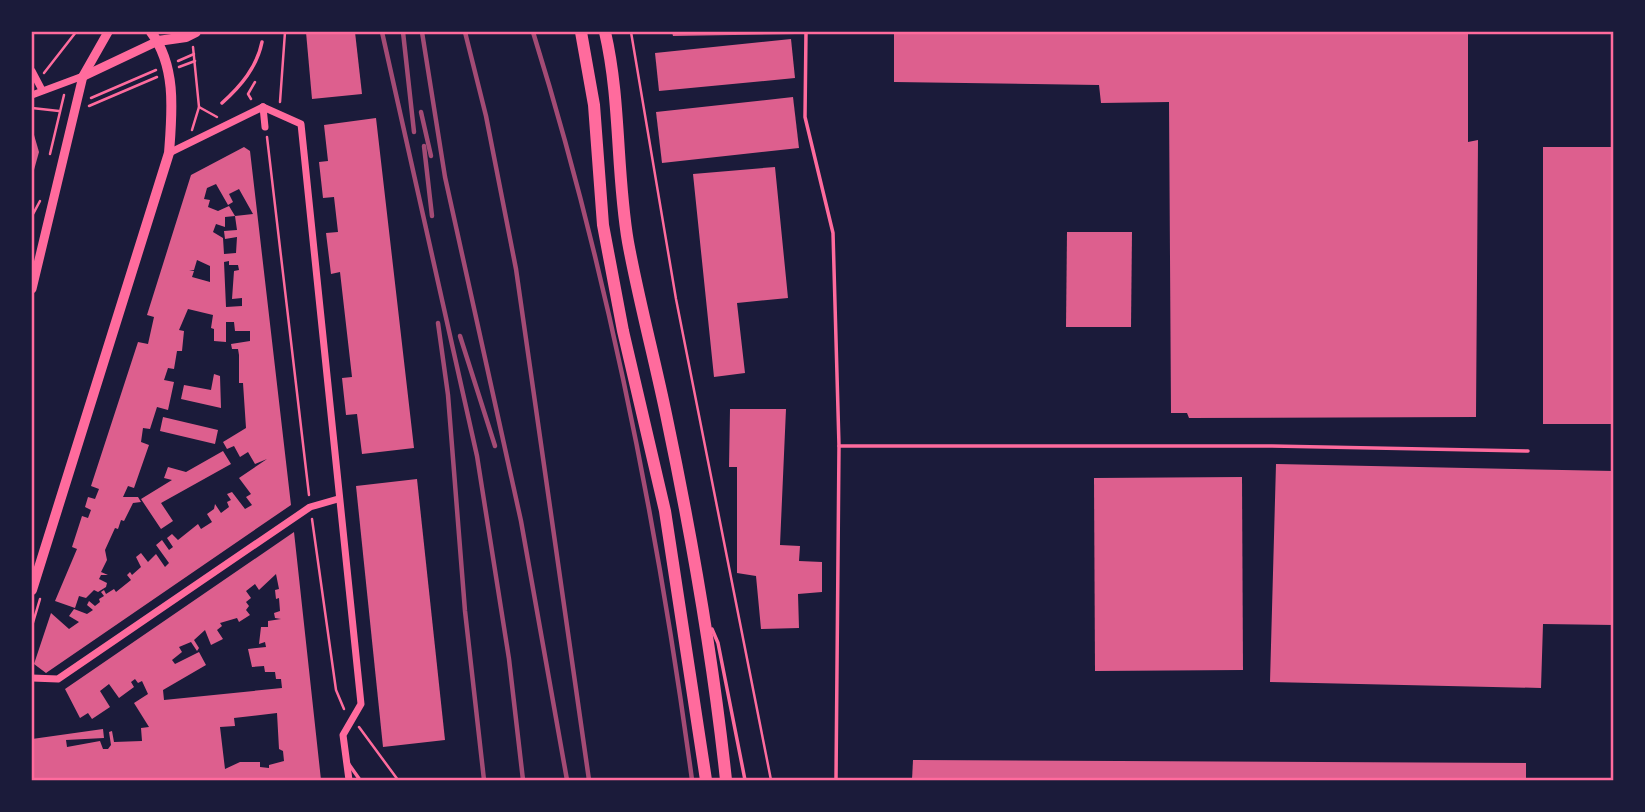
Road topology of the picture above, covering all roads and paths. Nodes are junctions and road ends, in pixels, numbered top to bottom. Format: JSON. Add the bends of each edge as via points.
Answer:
{"nodes":[{"id":1,"x":76,"y":32,"type":"edge"},
{"id":2,"x":108,"y":32,"type":"edge"},
{"id":3,"x":169,"y":32,"type":"edge"},
{"id":4,"x":196,"y":32,"type":"edge"},
{"id":5,"x":285,"y":32,"type":"edge"},
{"id":6,"x":581,"y":32,"type":"edge"},
{"id":7,"x":605,"y":32,"type":"edge"},
{"id":8,"x":631,"y":32,"type":"edge"},
{"id":9,"x":806,"y":32,"type":"edge"},
{"id":10,"x":155,"y":36,"type":"edge"},
{"id":11,"x":262,"y":42,"type":"dead end"},
{"id":12,"x":195,"y":61,"type":"junction"},
{"id":13,"x":167,"y":69,"type":"junction"},
{"id":14,"x":32,"y":71,"type":"edge"},
{"id":15,"x":83,"y":76,"type":"junction"},
{"id":16,"x":256,"y":83,"type":"dead end"},
{"id":17,"x":39,"y":87,"type":"junction"},
{"id":18,"x":248,"y":94,"type":"dead end"},
{"id":19,"x":32,"y":95,"type":"edge"},
{"id":20,"x":222,"y":103,"type":"dead end"},
{"id":21,"x":76,"y":104,"type":"junction"},
{"id":22,"x":263,"y":107,"type":"junction"},
{"id":23,"x":32,"y":108,"type":"edge"},
{"id":24,"x":279,"y":115,"type":"junction"},
{"id":25,"x":73,"y":116,"type":"junction"},
{"id":26,"x":56,"y":124,"type":"junction"},
{"id":27,"x":229,"y":124,"type":"junction"},
{"id":28,"x":265,"y":127,"type":"joint"},
{"id":29,"x":169,"y":153,"type":"junction"},
{"id":30,"x":48,"y":162,"type":"dead end"},
{"id":31,"x":42,"y":197,"type":"dead end"},
{"id":32,"x":32,"y":216,"type":"edge"},
{"id":33,"x":32,"y":289,"type":"edge"},
{"id":34,"x":839,"y":446,"type":"junction"},
{"id":35,"x":1528,"y":451,"type":"dead end"},
{"id":36,"x":338,"y":499,"type":"junction"},
{"id":37,"x":310,"y":507,"type":"junction"},
{"id":38,"x":32,"y":590,"type":"edge"},
{"id":39,"x":704,"y":613,"type":"junction"},
{"id":40,"x":32,"y":678,"type":"edge"},
{"id":41,"x":352,"y":720,"type":"junction"},
{"id":42,"x":345,"y":758,"type":"junction"},
{"id":43,"x":349,"y":780,"type":"edge"},
{"id":44,"x":360,"y":780,"type":"edge"},
{"id":45,"x":398,"y":780,"type":"edge"},
{"id":46,"x":706,"y":780,"type":"edge"},
{"id":47,"x":726,"y":780,"type":"edge"},
{"id":48,"x":745,"y":780,"type":"edge"},
{"id":49,"x":771,"y":780,"type":"edge"},
{"id":50,"x":836,"y":780,"type":"edge"}],
"edges":[{"from":1,"to":17,"type":"path"},
{"from":2,"to":15,"type":"street"},
{"from":3,"to":10,"type":"main road"},
{"from":4,"to":10,"type":"main road","via":[[186,37]]},
{"from":5,"to":24,"type":"path"},
{"from":6,"to":46,"type":"highway","via":[[594,105],[603,225],[665,511]]},
{"from":7,"to":39,"type":"highway","via":[[617,101],[628,239]]},
{"from":8,"to":49,"type":"path","via":[[676,299]]},
{"from":9,"to":34,"type":"lane","via":[[805,117],[833,233]]},
{"from":10,"to":13,"type":"main road"},
{"from":10,"to":15,"type":"street"},
{"from":11,"to":20,"type":"lane","via":[[249,74]]},
{"from":12,"to":13,"type":"path"},
{"from":12,"to":13,"type":"path","via":[[194,54]]},
{"from":12,"to":27,"type":"path","via":[[199,107]]},
{"from":13,"to":21,"type":"path"},
{"from":13,"to":25,"type":"path"},
{"from":13,"to":29,"type":"main road","via":[[172,108]]},
{"from":14,"to":17,"type":"street"},
{"from":15,"to":17,"type":"street"},
{"from":15,"to":21,"type":"street"},
{"from":16,"to":18,"type":"path"},
{"from":17,"to":19,"type":"street"},
{"from":21,"to":25,"type":"street"},
{"from":22,"to":24,"type":"street"},
{"from":22,"to":27,"type":"street"},
{"from":22,"to":28,"type":"street"},
{"from":23,"to":26,"type":"path","via":[[59,111]]},
{"from":24,"to":36,"type":"street","via":[[302,124]]},
{"from":25,"to":26,"type":"path"},
{"from":25,"to":33,"type":"street"},
{"from":26,"to":30,"type":"path"},
{"from":27,"to":29,"type":"street"},
{"from":28,"to":37,"type":"path"},
{"from":29,"to":38,"type":"main road"},
{"from":31,"to":32,"type":"path"},
{"from":34,"to":35,"type":"lane"},
{"from":34,"to":50,"type":"lane"},
{"from":36,"to":37,"type":"street"},
{"from":36,"to":41,"type":"street","via":[[361,704]]},
{"from":37,"to":40,"type":"street","via":[[58,679]]},
{"from":37,"to":41,"type":"path","via":[[336,690]]},
{"from":39,"to":47,"type":"highway"},
{"from":39,"to":48,"type":"lane","via":[[718,643]]},
{"from":41,"to":42,"type":"street","via":[[343,734]]},
{"from":41,"to":45,"type":"path"},
{"from":42,"to":43,"type":"street"},
{"from":42,"to":44,"type":"lane"}]}
